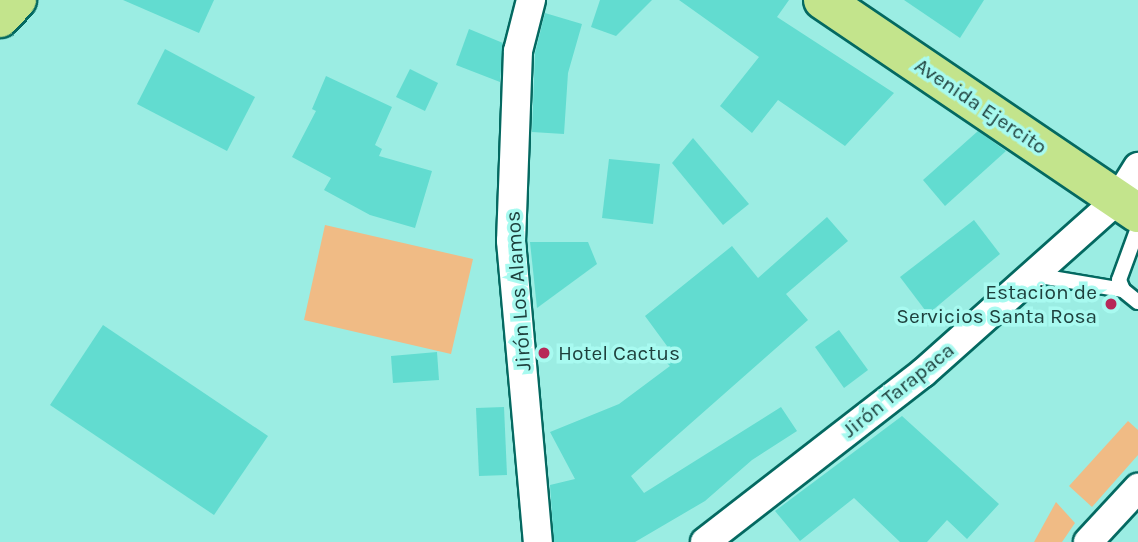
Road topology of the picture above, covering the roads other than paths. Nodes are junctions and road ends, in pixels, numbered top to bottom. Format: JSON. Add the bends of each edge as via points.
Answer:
{"nodes":[{"id":1,"x":17,"y":0,"type":"edge"},
{"id":2,"x":531,"y":0,"type":"edge"},
{"id":3,"x":823,"y":0,"type":"edge"},
{"id":4,"x":0,"y":18,"type":"edge"},
{"id":5,"x":1138,"y":167,"type":"edge"},
{"id":6,"x":1131,"y":213,"type":"edge"},
{"id":7,"x":1033,"y":275,"type":"junction"},
{"id":8,"x":1123,"y":290,"type":"junction"},
{"id":9,"x":1138,"y":302,"type":"edge"},
{"id":10,"x":1138,"y":488,"type":"edge"},
{"id":11,"x":538,"y":542,"type":"edge"},
{"id":12,"x":705,"y":542,"type":"edge"},
{"id":13,"x":1088,"y":542,"type":"edge"}],
"edges":[{"from":1,"to":4,"type":"highway"},
{"from":2,"to":11,"type":"street","name":"Jirón Los Alamos","via":[[518,51],[511,241]]},
{"from":3,"to":6,"type":"highway","name":"Avenida Ejercito"},
{"from":5,"to":6,"type":"street","name":"Jirón Tarapaca"},
{"from":6,"to":7,"type":"street","name":"Jirón Tarapaca"},
{"from":6,"to":8,"type":"lane","via":[[1120,270]]},
{"from":7,"to":8,"type":"lane"},
{"from":7,"to":12,"type":"street","name":"Jirón Tarapaca","via":[[923,373]]},
{"from":8,"to":9,"type":"lane"},
{"from":10,"to":13,"type":"street"}]}
